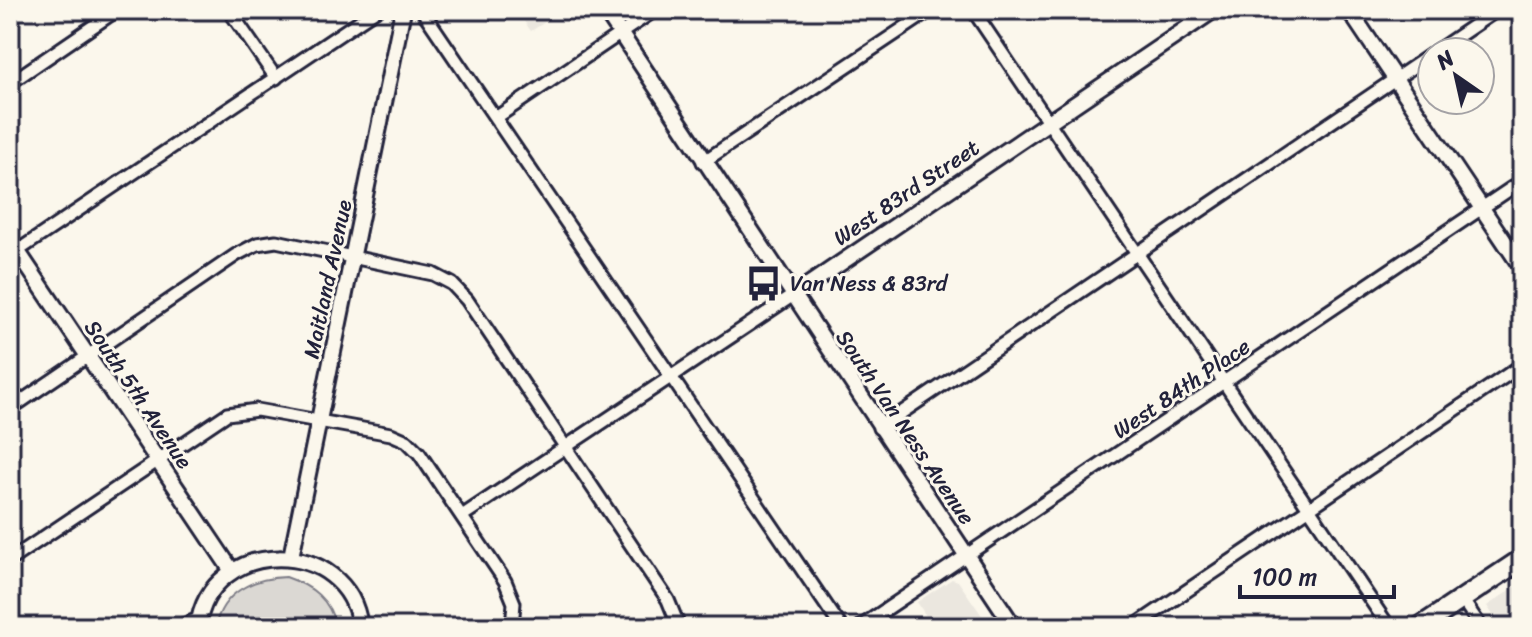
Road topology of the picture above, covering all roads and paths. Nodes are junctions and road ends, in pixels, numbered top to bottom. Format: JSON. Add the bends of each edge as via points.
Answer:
{"nodes":[{"id":1,"x":117,"y":10,"type":"edge"},
{"id":2,"x":229,"y":10,"type":"edge"},
{"id":3,"x":376,"y":10,"type":"edge"},
{"id":4,"x":403,"y":10,"type":"edge"},
{"id":5,"x":422,"y":10,"type":"edge"},
{"id":6,"x":605,"y":10,"type":"edge"},
{"id":7,"x":655,"y":10,"type":"edge"},
{"id":8,"x":931,"y":10,"type":"edge"},
{"id":9,"x":973,"y":10,"type":"edge"},
{"id":10,"x":1214,"y":10,"type":"edge"},
{"id":11,"x":1349,"y":10,"type":"edge"},
{"id":12,"x":1497,"y":10,"type":"edge"},
{"id":13,"x":619,"y":34,"type":"junction"},
{"id":14,"x":1459,"y":36,"type":"edge"},
{"id":15,"x":1416,"y":65,"type":"edge"},
{"id":16,"x":276,"y":78,"type":"junction"},
{"id":17,"x":1395,"y":79,"type":"junction"},
{"id":18,"x":10,"y":83,"type":"edge"},
{"id":19,"x":497,"y":117,"type":"junction"},
{"id":20,"x":1049,"y":122,"type":"junction"},
{"id":21,"x":703,"y":162,"type":"junction"},
{"id":22,"x":1522,"y":181,"type":"edge"},
{"id":23,"x":1482,"y":208,"type":"junction"},
{"id":24,"x":13,"y":249,"type":"edge"},
{"id":25,"x":1137,"y":254,"type":"junction"},
{"id":26,"x":354,"y":256,"type":"junction"},
{"id":27,"x":1522,"y":268,"type":"edge"},
{"id":28,"x":792,"y":296,"type":"junction"},
{"id":29,"x":88,"y":357,"type":"junction"},
{"id":30,"x":1522,"y":365,"type":"edge"},
{"id":31,"x":671,"y":375,"type":"junction"},
{"id":32,"x":1224,"y":384,"type":"junction"},
{"id":33,"x":10,"y":409,"type":"edge"},
{"id":34,"x":320,"y":420,"type":"junction"},
{"id":35,"x":879,"y":428,"type":"junction"},
{"id":36,"x":566,"y":446,"type":"junction"},
{"id":37,"x":157,"y":460,"type":"junction"},
{"id":38,"x":1308,"y":508,"type":"junction"},
{"id":39,"x":462,"y":516,"type":"junction"},
{"id":40,"x":966,"y":556,"type":"junction"},
{"id":41,"x":291,"y":557,"type":"junction"},
{"id":42,"x":1522,"y":559,"type":"edge"},
{"id":43,"x":10,"y":560,"type":"edge"},
{"id":44,"x":232,"y":571,"type":"junction"},
{"id":45,"x":1462,"y":599,"type":"junction"},
{"id":46,"x":198,"y":623,"type":"edge"},
{"id":47,"x":177,"y":627,"type":"edge"},
{"id":48,"x":360,"y":627,"type":"edge"},
{"id":49,"x":512,"y":627,"type":"edge"},
{"id":50,"x":679,"y":627,"type":"edge"},
{"id":51,"x":841,"y":627,"type":"edge"},
{"id":52,"x":860,"y":627,"type":"edge"},
{"id":53,"x":1014,"y":627,"type":"edge"},
{"id":54,"x":1133,"y":627,"type":"edge"},
{"id":55,"x":1389,"y":627,"type":"edge"},
{"id":56,"x":1420,"y":627,"type":"edge"},
{"id":57,"x":1481,"y":627,"type":"edge"}],
"edges":[{"from":1,"to":18,"type":"street"},
{"from":2,"to":16,"type":"street"},
{"from":3,"to":16,"type":"street"},
{"from":4,"to":26,"type":"street","name":"Maitland Avenue"},
{"from":5,"to":19,"type":"street"},
{"from":6,"to":13,"type":"street","name":"South Van Ness Avenue"},
{"from":7,"to":13,"type":"street"},
{"from":8,"to":21,"type":"street"},
{"from":9,"to":20,"type":"street"},
{"from":10,"to":20,"type":"street","name":"West 83rd Street"},
{"from":11,"to":17,"type":"street"},
{"from":12,"to":14,"type":"street"},
{"from":13,"to":19,"type":"street"},
{"from":13,"to":21,"type":"street","name":"South Van Ness Avenue"},
{"from":15,"to":17,"type":"street"},
{"from":16,"to":24,"type":"street"},
{"from":17,"to":23,"type":"street"},
{"from":17,"to":25,"type":"street"},
{"from":19,"to":31,"type":"street"},
{"from":20,"to":25,"type":"street"},
{"from":20,"to":28,"type":"street","name":"West 83rd Street"},
{"from":21,"to":28,"type":"street","name":"South Van Ness Avenue"},
{"from":22,"to":23,"type":"street","name":"West 84th Place"},
{"from":23,"to":27,"type":"street"},
{"from":23,"to":32,"type":"street","name":"West 84th Place"},
{"from":24,"to":29,"type":"street","name":"South 5th Avenue"},
{"from":25,"to":32,"type":"street"},
{"from":25,"to":35,"type":"street"},
{"from":26,"to":29,"type":"street","via":[[276,241],[257,244]]},
{"from":26,"to":34,"type":"street","name":"Maitland Avenue"},
{"from":26,"to":36,"type":"street","via":[[433,274],[452,284]]},
{"from":28,"to":31,"type":"street","name":"West 83rd Street"},
{"from":28,"to":35,"type":"street","name":"South Van Ness Avenue"},
{"from":29,"to":33,"type":"street"},
{"from":29,"to":37,"type":"street","name":"South 5th Avenue"},
{"from":30,"to":38,"type":"street"},
{"from":31,"to":36,"type":"street","name":"West 83rd Street"},
{"from":31,"to":51,"type":"street"},
{"from":32,"to":38,"type":"street"},
{"from":32,"to":40,"type":"street","name":"West 84th Place"},
{"from":34,"to":37,"type":"street","via":[[242,409]]},
{"from":34,"to":39,"type":"street","via":[[407,441]]},
{"from":34,"to":41,"type":"street","name":"Maitland Avenue"},
{"from":35,"to":40,"type":"street","name":"South Van Ness Avenue"},
{"from":36,"to":39,"type":"street","name":"West 83rd Street"},
{"from":36,"to":50,"type":"street","via":[[668,600]]},
{"from":37,"to":43,"type":"street"},
{"from":37,"to":44,"type":"street","name":"South 5th Avenue"},
{"from":38,"to":54,"type":"street"},
{"from":38,"to":55,"type":"street"},
{"from":39,"to":49,"type":"street","via":[[511,593]]},
{"from":40,"to":52,"type":"street","name":"West 84th Place"},
{"from":40,"to":53,"type":"street","name":"South Van Ness Avenue"},
{"from":41,"to":44,"type":"street","via":[[260,558]]},
{"from":41,"to":48,"type":"street","via":[[336,578],[355,606]]},
{"from":42,"to":45,"type":"main road"},
{"from":44,"to":46,"type":"street","via":[[206,600]]},
{"from":45,"to":56,"type":"main road"},
{"from":45,"to":57,"type":"street"},
{"from":46,"to":47,"type":"street"}]}
